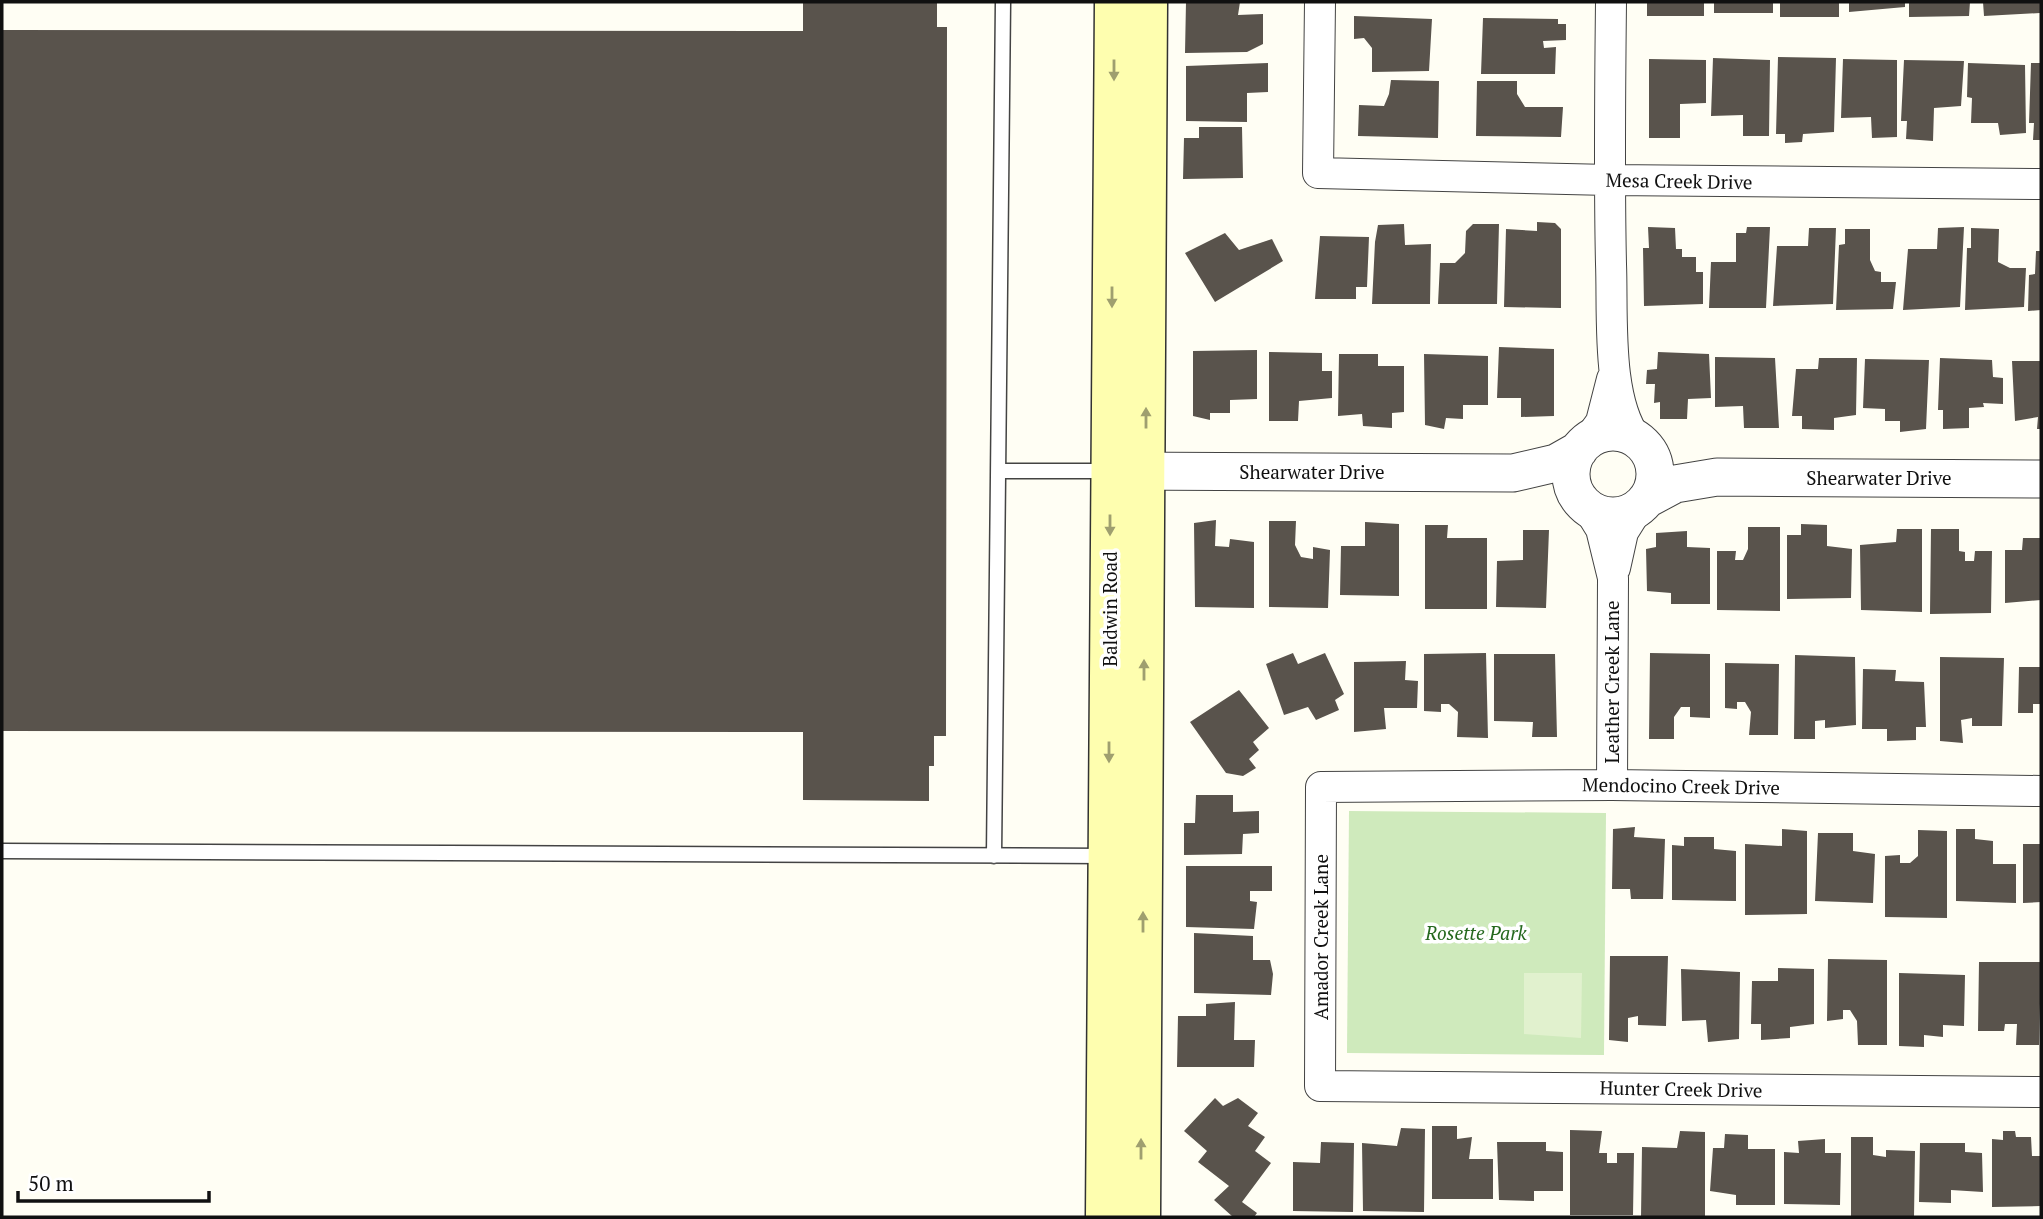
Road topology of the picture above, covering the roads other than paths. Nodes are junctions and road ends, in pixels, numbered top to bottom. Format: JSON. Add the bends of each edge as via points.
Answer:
{"nodes":[{"id":1,"x":1003,"y":2,"type":"edge"},
{"id":2,"x":1114,"y":2,"type":"edge"},
{"id":3,"x":1148,"y":2,"type":"edge"},
{"id":4,"x":1320,"y":2,"type":"edge"},
{"id":5,"x":1611,"y":2,"type":"edge"},
{"id":6,"x":1609,"y":180,"type":"junction"},
{"id":7,"x":2041,"y":184,"type":"edge"},
{"id":8,"x":1614,"y":369,"type":"junction"},
{"id":9,"x":1584,"y":445,"type":"junction"},
{"id":10,"x":1642,"y":445,"type":"junction"},
{"id":11,"x":998,"y":471,"type":"junction"},
{"id":12,"x":1128,"y":471,"type":"junction"},
{"id":13,"x":1513,"y":473,"type":"junction"},
{"id":14,"x":1717,"y":477,"type":"junction"},
{"id":15,"x":2041,"y":480,"type":"edge"},
{"id":16,"x":1643,"y":503,"type":"junction"},
{"id":17,"x":1584,"y":504,"type":"junction"},
{"id":18,"x":1613,"y":578,"type":"junction"},
{"id":19,"x":1612,"y":785,"type":"junction"},
{"id":20,"x":1321,"y":788,"type":"joint"},
{"id":21,"x":2041,"y":791,"type":"edge"},
{"id":22,"x":2,"y":851,"type":"edge"},
{"id":23,"x":994,"y":856,"type":"junction"},
{"id":24,"x":1108,"y":856,"type":"junction"},
{"id":25,"x":1320,"y":1086,"type":"joint"},
{"id":26,"x":2041,"y":1092,"type":"edge"},
{"id":27,"x":1105,"y":1217,"type":"edge"},
{"id":28,"x":1141,"y":1217,"type":"edge"}],
"edges":[{"from":1,"to":11,"type":"lane"},
{"from":2,"to":12,"type":"main road","name":"Baldwin Road","one_way":true},
{"from":12,"to":3,"type":"main road","name":"Baldwin Road","one_way":true},
{"from":4,"to":6,"type":"street","name":"Mesa Creek Drive","via":[[1318,173]]},
{"from":5,"to":6,"type":"street"},
{"from":6,"to":7,"type":"street","name":"Mesa Creek Drive"},
{"from":6,"to":8,"type":"street"},
{"from":8,"to":9,"type":"street","via":[[1601,422]]},
{"from":8,"to":10,"type":"street","via":[[1624,417]]},
{"from":9,"to":10,"type":"street","via":[[1613,432]]},
{"from":9,"to":13,"type":"street","name":"Shearwater Drive","via":[[1556,463]]},
{"from":9,"to":17,"type":"street","via":[[1571,474],[1573,488]]},
{"from":10,"to":14,"type":"street","name":"Shearwater Drive","via":[[1674,464]]},
{"from":10,"to":16,"type":"street","via":[[1655,474]]},
{"from":11,"to":12,"type":"lane"},
{"from":11,"to":23,"type":"lane"},
{"from":12,"to":13,"type":"street","name":"Shearwater Drive"},
{"from":12,"to":24,"type":"main road","name":"Baldwin Road","one_way":true},
{"from":28,"to":12,"type":"main road","name":"Baldwin Road","one_way":true},
{"from":13,"to":17,"type":"street","name":"Shearwater Drive","via":[[1558,484]]},
{"from":14,"to":15,"type":"street","name":"Shearwater Drive"},
{"from":14,"to":16,"type":"street","name":"Shearwater Drive","via":[[1675,484]]},
{"from":16,"to":17,"type":"street","via":[[1614,516]]},
{"from":16,"to":18,"type":"street","name":"Leather Creek Lane","via":[[1623,531]]},
{"from":17,"to":18,"type":"street","name":"Leather Creek Lane","via":[[1601,529]]},
{"from":18,"to":19,"type":"street","name":"Leather Creek Lane"},
{"from":19,"to":20,"type":"street","name":"Mendocino Creek Drive"},
{"from":19,"to":21,"type":"street","name":"Mendocino Creek Drive"},
{"from":20,"to":25,"type":"street","name":"Amador Creek Lane"},
{"from":22,"to":23,"type":"lane"},
{"from":23,"to":24,"type":"lane"},
{"from":24,"to":27,"type":"main road","name":"Baldwin Road"},
{"from":25,"to":26,"type":"street","name":"Hunter Creek Drive"}]}
